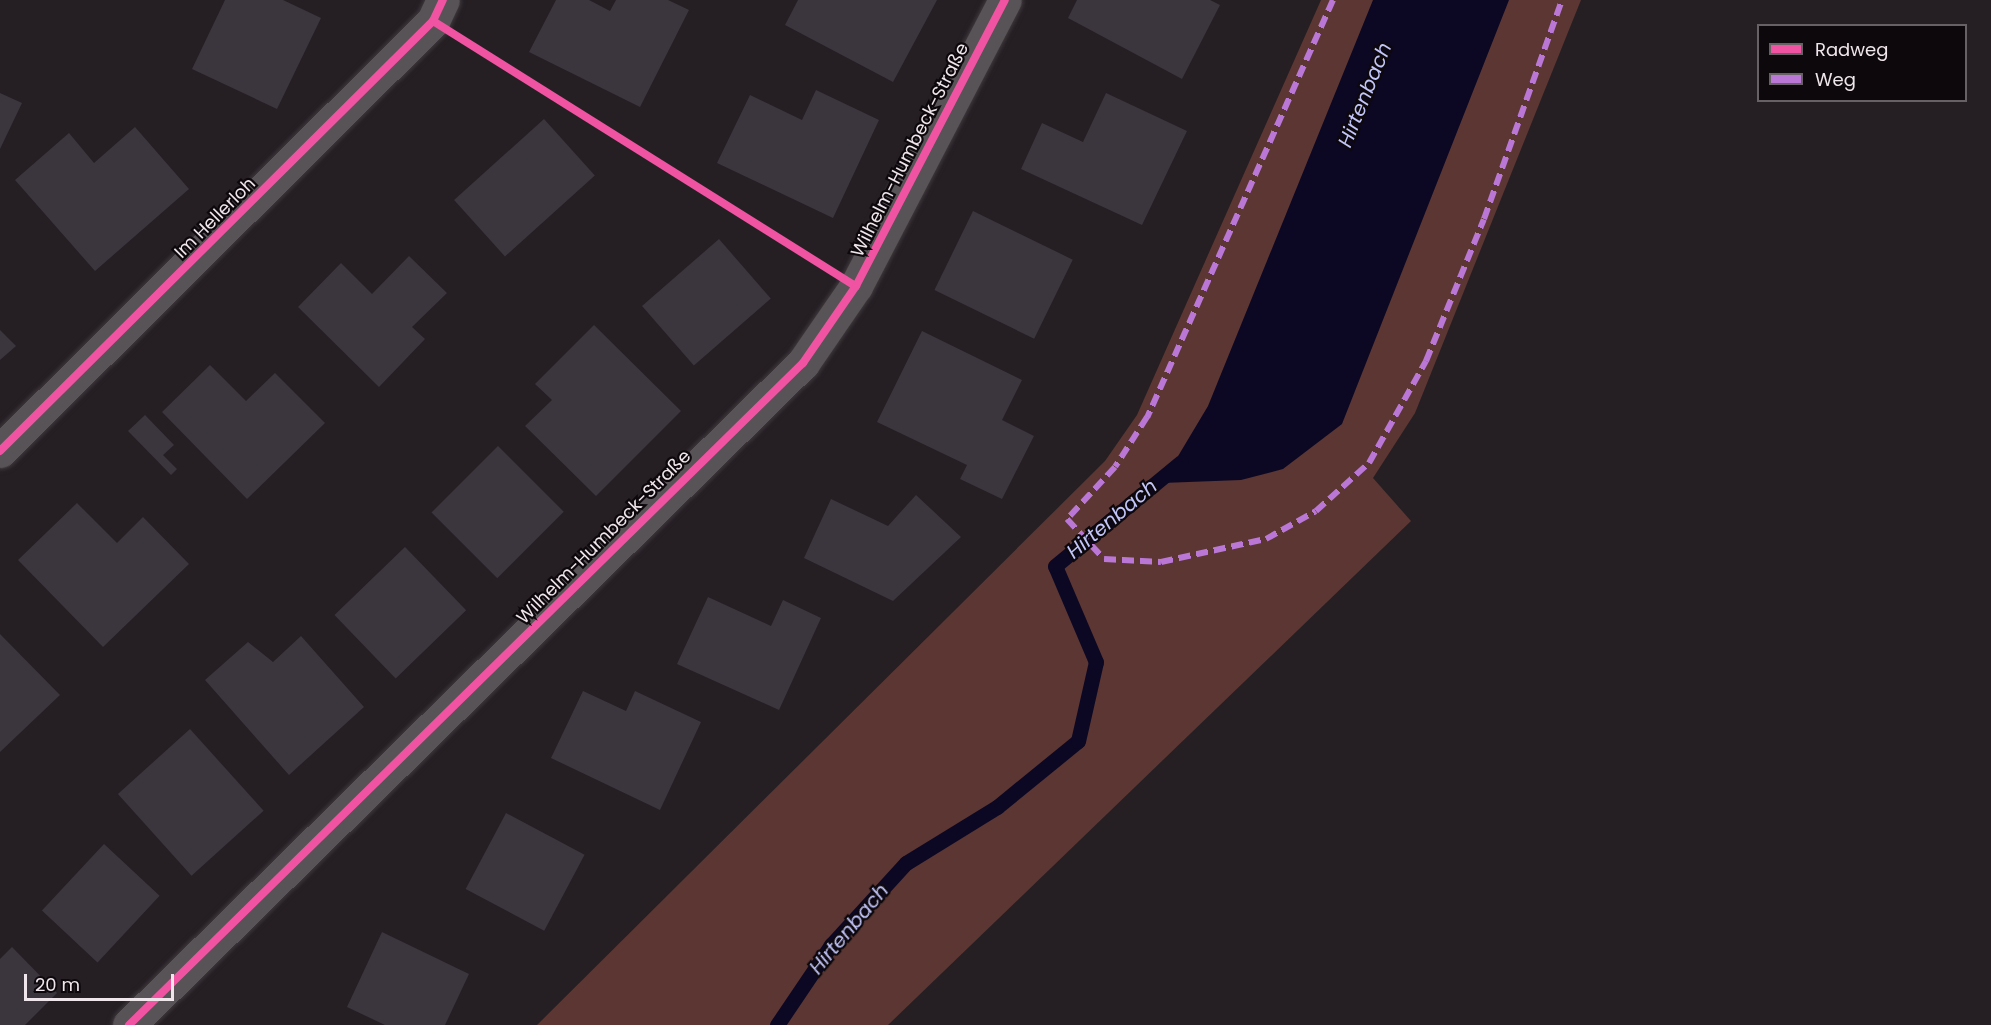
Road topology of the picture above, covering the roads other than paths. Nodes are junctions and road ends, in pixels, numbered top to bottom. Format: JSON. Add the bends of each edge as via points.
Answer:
{"nodes":[{"id":1,"x":443,"y":0,"type":"edge"},
{"id":2,"x":1005,"y":0,"type":"edge"},
{"id":3,"x":0,"y":451,"type":"edge"},
{"id":4,"x":129,"y":1025,"type":"edge"}],
"edges":[{"from":1,"to":3,"type":"street","name":"Im Hellerloh","via":[[433,21]]},
{"from":2,"to":4,"type":"street","name":"Wilhelm-Humbeck-Straße","via":[[856,286],[803,363]]}]}
